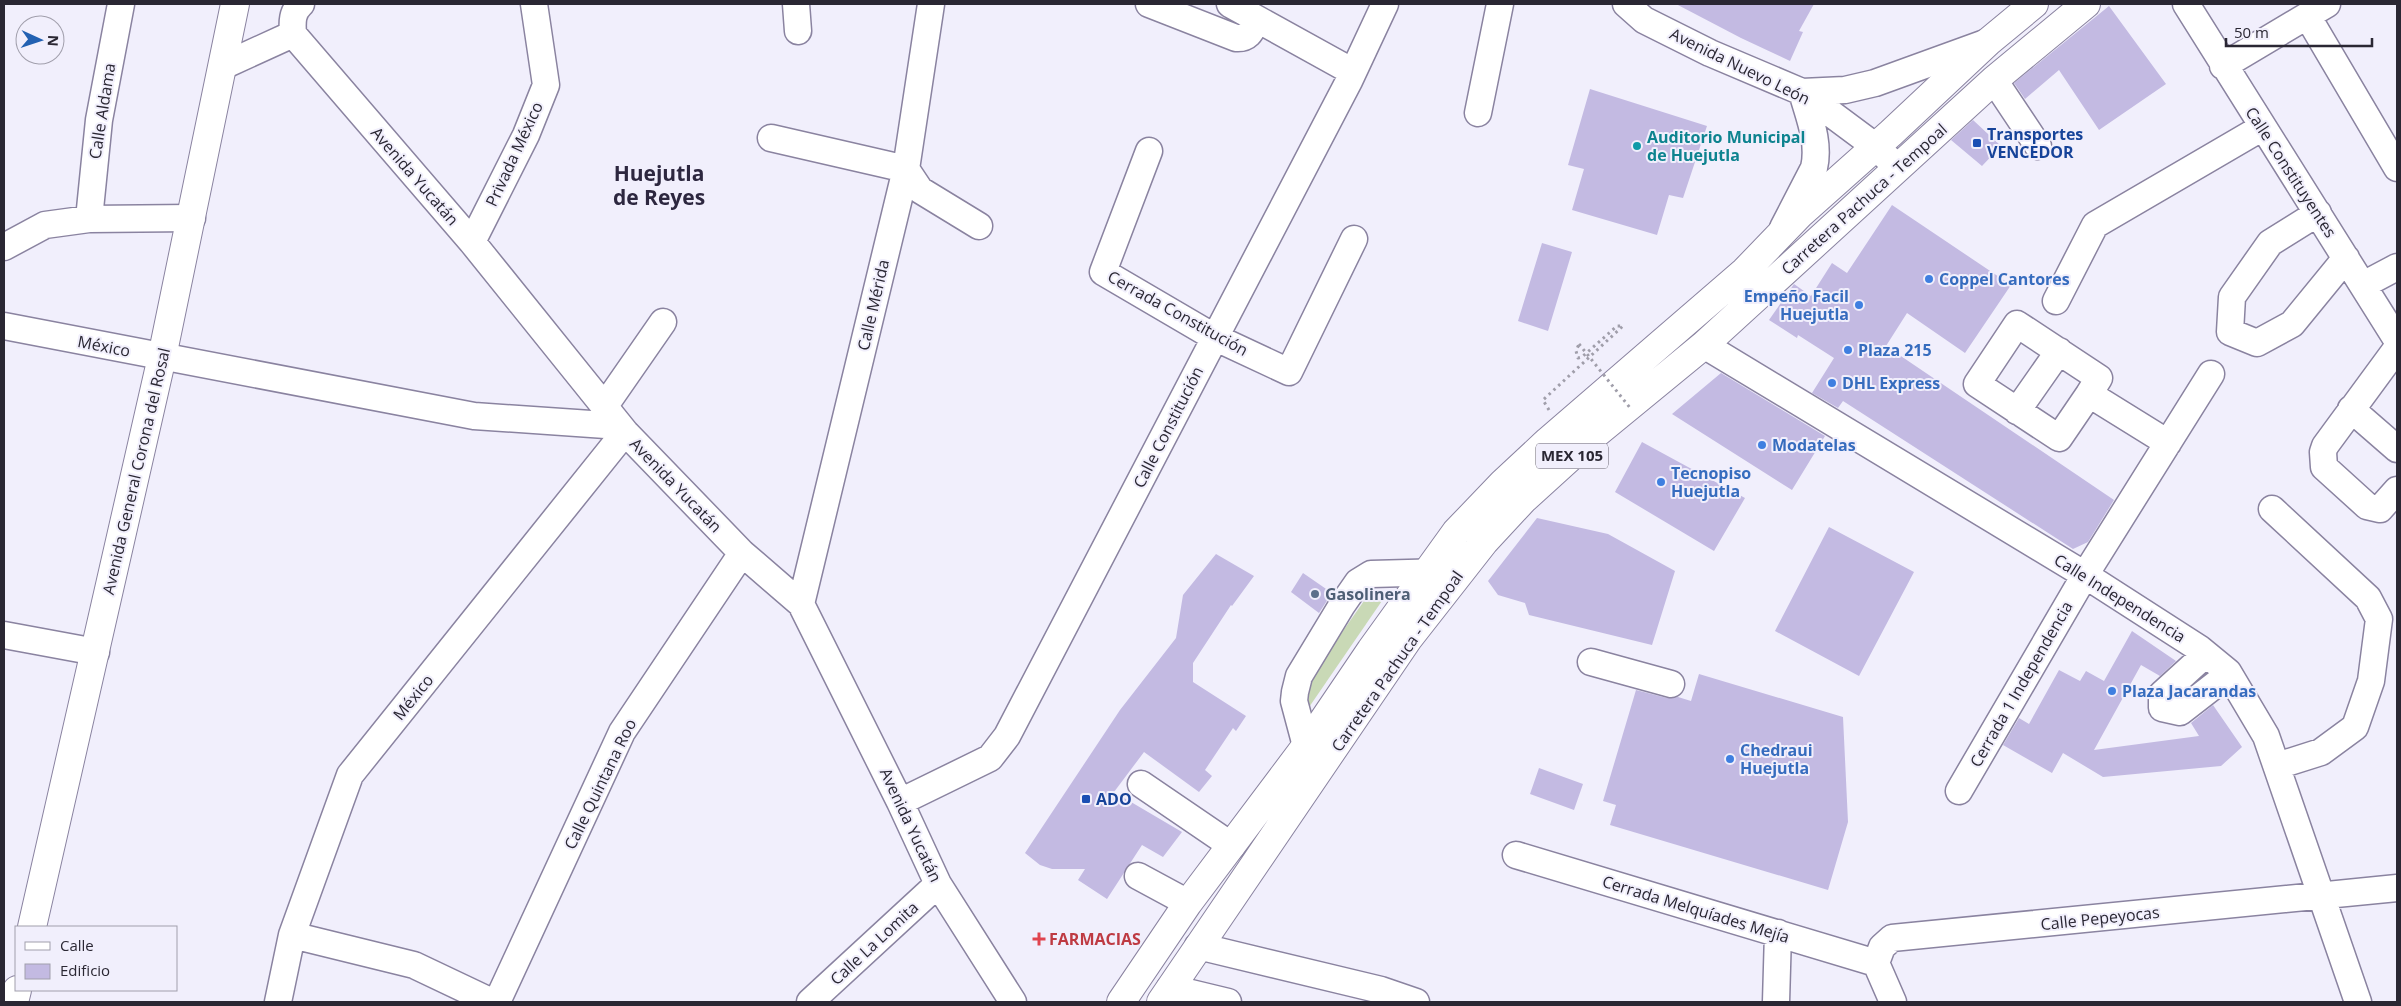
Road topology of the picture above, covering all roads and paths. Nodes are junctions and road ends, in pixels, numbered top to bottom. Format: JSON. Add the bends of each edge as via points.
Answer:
{"nodes":[{"id":1,"x":121,"y":4,"type":"edge"},
{"id":2,"x":534,"y":4,"type":"edge"},
{"id":3,"x":796,"y":4,"type":"edge"},
{"id":4,"x":931,"y":4,"type":"edge"},
{"id":5,"x":1148,"y":4,"type":"edge"},
{"id":6,"x":1230,"y":4,"type":"edge"},
{"id":7,"x":1385,"y":4,"type":"edge"},
{"id":8,"x":1500,"y":4,"type":"edge"},
{"id":9,"x":1626,"y":4,"type":"edge"},
{"id":10,"x":2034,"y":4,"type":"edge"},
{"id":11,"x":2086,"y":4,"type":"edge"},
{"id":12,"x":2186,"y":4,"type":"edge"},
{"id":13,"x":235,"y":9,"type":"edge"},
{"id":14,"x":2318,"y":10,"type":"edge"},
{"id":15,"x":292,"y":13,"type":"edge"},
{"id":16,"x":1257,"y":19,"type":"junction"},
{"id":17,"x":798,"y":31,"type":"dead end"},
{"id":18,"x":1988,"y":42,"type":"junction"},
{"id":19,"x":223,"y":66,"type":"junction"},
{"id":20,"x":2224,"y":66,"type":"junction"},
{"id":21,"x":1353,"y":72,"type":"junction"},
{"id":22,"x":1994,"y":80,"type":"junction"},
{"id":23,"x":1802,"y":92,"type":"junction"},
{"id":24,"x":1478,"y":113,"type":"dead end"},
{"id":25,"x":2263,"y":128,"type":"junction"},
{"id":26,"x":771,"y":138,"type":"dead end"},
{"id":27,"x":2038,"y":146,"type":"dead end"},
{"id":28,"x":1876,"y":147,"type":"junction"},
{"id":29,"x":1149,"y":151,"type":"dead end"},
{"id":30,"x":1898,"y":168,"type":"junction"},
{"id":31,"x":2397,"y":168,"type":"edge"},
{"id":32,"x":906,"y":169,"type":"junction"},
{"id":33,"x":2318,"y":213,"type":"junction"},
{"id":34,"x":192,"y":218,"type":"junction"},
{"id":35,"x":89,"y":219,"type":"junction"},
{"id":36,"x":979,"y":226,"type":"dead end"},
{"id":37,"x":1779,"y":235,"type":"junction"},
{"id":38,"x":1354,"y":239,"type":"dead end"},
{"id":39,"x":472,"y":242,"type":"junction"},
{"id":40,"x":4,"y":247,"type":"edge"},
{"id":41,"x":2346,"y":258,"type":"junction"},
{"id":42,"x":2397,"y":268,"type":"edge"},
{"id":43,"x":2363,"y":285,"type":"junction"},
{"id":44,"x":2056,"y":301,"type":"dead end"},
{"id":45,"x":663,"y":322,"type":"dead end"},
{"id":46,"x":4,"y":326,"type":"edge"},
{"id":47,"x":1214,"y":337,"type":"junction"},
{"id":48,"x":2397,"y":340,"type":"edge"},
{"id":49,"x":1704,"y":345,"type":"junction"},
{"id":50,"x":2397,"y":348,"type":"edge"},
{"id":51,"x":2059,"y":351,"type":"junction"},
{"id":52,"x":162,"y":357,"type":"junction"},
{"id":53,"x":2211,"y":374,"type":"dead end"},
{"id":54,"x":2088,"y":394,"type":"junction"},
{"id":55,"x":2351,"y":409,"type":"junction"},
{"id":56,"x":1632,"y":410,"type":"dead end"},
{"id":57,"x":2017,"y":410,"type":"junction"},
{"id":58,"x":617,"y":422,"type":"junction"},
{"id":59,"x":1560,"y":430,"type":"junction"},
{"id":60,"x":2168,"y":443,"type":"junction"},
{"id":61,"x":2397,"y":449,"type":"edge"},
{"id":62,"x":2397,"y":490,"type":"edge"},
{"id":63,"x":2272,"y":509,"type":"dead end"},
{"id":64,"x":742,"y":552,"type":"junction"},
{"id":65,"x":1460,"y":571,"type":"junction"},
{"id":66,"x":1426,"y":573,"type":"junction"},
{"id":67,"x":2085,"y":575,"type":"junction"},
{"id":68,"x":801,"y":604,"type":"junction"},
{"id":69,"x":4,"y":635,"type":"edge"},
{"id":70,"x":96,"y":652,"type":"junction"},
{"id":71,"x":2206,"y":654,"type":"junction"},
{"id":72,"x":1591,"y":662,"type":"dead end"},
{"id":73,"x":2230,"y":674,"type":"junction"},
{"id":74,"x":1671,"y":684,"type":"dead end"},
{"id":75,"x":1315,"y":755,"type":"junction"},
{"id":76,"x":2277,"y":766,"type":"junction"},
{"id":77,"x":1141,"y":784,"type":"dead end"},
{"id":78,"x":1959,"y":791,"type":"dead end"},
{"id":79,"x":900,"y":802,"type":"junction"},
{"id":80,"x":1232,"y":846,"type":"junction"},
{"id":81,"x":1516,"y":855,"type":"dead end"},
{"id":82,"x":1138,"y":876,"type":"dead end"},
{"id":83,"x":938,"y":884,"type":"junction"},
{"id":84,"x":2397,"y":888,"type":"edge"},
{"id":85,"x":2322,"y":896,"type":"junction"},
{"id":86,"x":1185,"y":907,"type":"junction"},
{"id":87,"x":32,"y":926,"type":"edge"},
{"id":88,"x":1778,"y":933,"type":"junction"},
{"id":89,"x":292,"y":935,"type":"junction"},
{"id":90,"x":1203,"y":938,"type":"junction"},
{"id":91,"x":1879,"y":955,"type":"junction"},
{"id":92,"x":1166,"y":995,"type":"edge"},
{"id":93,"x":488,"y":1001,"type":"edge"},
{"id":94,"x":278,"y":1002,"type":"edge"},
{"id":95,"x":810,"y":1002,"type":"edge"},
{"id":96,"x":1013,"y":1002,"type":"edge"},
{"id":97,"x":1121,"y":1002,"type":"edge"},
{"id":98,"x":1228,"y":1002,"type":"edge"},
{"id":99,"x":1416,"y":1002,"type":"edge"},
{"id":100,"x":1776,"y":1002,"type":"edge"},
{"id":101,"x":1893,"y":1002,"type":"edge"},
{"id":102,"x":2358,"y":1002,"type":"edge"}],
"edges":[{"from":1,"to":35,"type":"street","name":"Calle Aldama","via":[[99,120]]},
{"from":2,"to":39,"type":"street","name":"Privada México","via":[[546,85],[526,135]]},
{"from":3,"to":17,"type":"street"},
{"from":4,"to":32,"type":"street","name":"Calle Mérida"},
{"from":5,"to":16,"type":"street","via":[[1236,38],[1249,36]]},
{"from":6,"to":16,"type":"street"},
{"from":7,"to":21,"type":"street","name":"Calle Constitución"},
{"from":8,"to":24,"type":"street"},
{"from":9,"to":23,"type":"street","name":"Avenida Nuevo León","via":[[1644,20],[1710,53]]},
{"from":10,"to":18,"type":"main road","name":"Carretera Pachuca - Tempoal","number":"MEX 105"},
{"from":11,"to":22,"type":"main road","name":"Carretera Pachuca - Tempoal","number":"MEX 105"},
{"from":12,"to":20,"type":"street","name":"Calle Constituyentes"},
{"from":13,"to":19,"type":"main road","name":"Avenida General Corona del Rosal"},
{"from":14,"to":20,"type":"street"},
{"from":14,"to":31,"type":"street"},
{"from":15,"to":19,"type":"street"},
{"from":15,"to":39,"type":"street","name":"Avenida Yucatán"},
{"from":16,"to":21,"type":"street"},
{"from":18,"to":23,"type":"street","via":[[1875,83],[1845,90]]},
{"from":18,"to":28,"type":"main road","name":"Carretera Pachuca - Tempoal","number":"MEX 105"},
{"from":19,"to":34,"type":"main road","name":"Avenida General Corona del Rosal"},
{"from":20,"to":25,"type":"street","name":"Calle Constituyentes"},
{"from":21,"to":47,"type":"street","name":"Calle Constitución"},
{"from":22,"to":27,"type":"street"},
{"from":22,"to":30,"type":"main road","name":"Carretera Pachuca - Tempoal","number":"MEX 105"},
{"from":23,"to":28,"type":"street","name":"Avenida Nuevo León"},
{"from":23,"to":37,"type":"street","via":[[1816,141],[1816,160]]},
{"from":25,"to":33,"type":"street","name":"Calle Constituyentes"},
{"from":25,"to":44,"type":"street","via":[[2095,225]]},
{"from":26,"to":32,"type":"street"},
{"from":28,"to":30,"type":"street","name":"Avenida Nuevo León"},
{"from":28,"to":37,"type":"main road","name":"Carretera Pachuca - Tempoal","number":"MEX 105"},
{"from":29,"to":47,"type":"street","name":"Cerrada Constitución","via":[[1102,272]]},
{"from":30,"to":49,"type":"main road","name":"Carretera Pachuca - Tempoal","number":"MEX 105"},
{"from":32,"to":36,"type":"street","via":[[920,190]]},
{"from":32,"to":68,"type":"street","name":"Calle Mérida"},
{"from":33,"to":41,"type":"street","name":"Calle Constituyentes"},
{"from":33,"to":41,"type":"street","via":[[2270,244],[2232,297],[2230,332],[2256,343],[2292,324]]},
{"from":34,"to":35,"type":"street"},
{"from":34,"to":52,"type":"main road","name":"Avenida General Corona del Rosal"},
{"from":35,"to":40,"type":"street","via":[[45,225]]},
{"from":37,"to":59,"type":"main road","name":"Carretera Pachuca - Tempoal","number":"MEX 105","via":[[1744,271]]},
{"from":38,"to":47,"type":"street","name":"Cerrada Constitución","via":[[1289,372]]},
{"from":39,"to":58,"type":"street","name":"Avenida Yucatán"},
{"from":41,"to":43,"type":"street","name":"Calle Constituyentes"},
{"from":42,"to":43,"type":"street"},
{"from":43,"to":48,"type":"street","name":"Calle Constituyentes"},
{"from":45,"to":58,"type":"street"},
{"from":46,"to":52,"type":"street","name":"México"},
{"from":47,"to":79,"type":"street","name":"Calle Constitución","via":[[1007,736],[990,758]]},
{"from":49,"to":65,"type":"main road","name":"Carretera Pachuca - Tempoal","number":"MEX 105","via":[[1598,432],[1523,500]]},
{"from":49,"to":67,"type":"street","name":"Calle Independencia"},
{"from":50,"to":55,"type":"street"},
{"from":51,"to":54,"type":"street","via":[[2099,378]]},
{"from":51,"to":57,"type":"street"},
{"from":51,"to":57,"type":"street","via":[[2017,324],[1977,384]]},
{"from":52,"to":58,"type":"street","name":"México","via":[[474,416]]},
{"from":52,"to":70,"type":"main road","name":"Avenida General Corona del Rosal"},
{"from":53,"to":60,"type":"street","name":"Cerrada 1 Independencia"},
{"from":54,"to":57,"type":"street","via":[[2059,438]]},
{"from":54,"to":60,"type":"street"},
{"from":55,"to":61,"type":"street"},
{"from":55,"to":62,"type":"street","via":[[2325,446],[2324,467],[2367,506],[2375,509],[2384,506]]},
{"from":56,"to":59,"type":"path","bridge":true,"via":[[1579,344],[1576,351],[1578,358],[1582,357],[1617,326],[1622,326],[1543,400]]},
{"from":58,"to":64,"type":"street","name":"Avenida Yucatán"},
{"from":58,"to":89,"type":"street","name":"México","via":[[350,776]]},
{"from":59,"to":66,"type":"main road","name":"Carretera Pachuca - Tempoal","number":"MEX 105","via":[[1503,482],[1456,532]]},
{"from":60,"to":67,"type":"street","name":"Cerrada 1 Independencia"},
{"from":63,"to":76,"type":"street","via":[[2368,598],[2379,619],[2371,681],[2356,727],[2321,752]]},
{"from":64,"to":68,"type":"street","name":"Avenida Yucatán"},
{"from":64,"to":93,"type":"street","name":"Calle Quintana Roo","via":[[622,732]]},
{"from":65,"to":66,"type":"street"},
{"from":65,"to":75,"type":"main road","name":"Carretera Pachuca - Tempoal","number":"MEX 105"},
{"from":66,"to":75,"type":"main road","name":"Carretera Pachuca - Tempoal","number":"MEX 105"},
{"from":66,"to":75,"type":"street","via":[[1371,574],[1358,582],[1299,676],[1294,701]]},
{"from":67,"to":71,"type":"street","name":"Calle Independencia"},
{"from":67,"to":78,"type":"street","name":"Cerrada 1 Independencia"},
{"from":68,"to":79,"type":"street","name":"Avenida Yucatán"},
{"from":69,"to":70,"type":"street"},
{"from":70,"to":87,"type":"main road","name":"Avenida General Corona del Rosal"},
{"from":71,"to":73,"type":"street","name":"Calle Independencia"},
{"from":71,"to":73,"type":"street","via":[[2162,694],[2162,708],[2180,712]]},
{"from":72,"to":74,"type":"street"},
{"from":73,"to":76,"type":"street","name":"Calle Independencia","via":[[2266,736]]},
{"from":75,"to":80,"type":"main road","name":"Carretera Pachuca - Tempoal","number":"MEX 105"},
{"from":75,"to":90,"type":"main road","name":"Carretera Pachuca - Tempoal","number":"MEX 105"},
{"from":76,"to":85,"type":"street","name":"Calle Independencia"},
{"from":77,"to":80,"type":"street"},
{"from":79,"to":83,"type":"street","name":"Avenida Yucatán"},
{"from":80,"to":86,"type":"main road","name":"Carretera Pachuca - Tempoal","number":"MEX 105"},
{"from":81,"to":88,"type":"street","name":"Cerrada Melquíades Mejía"},
{"from":82,"to":86,"type":"street"},
{"from":83,"to":95,"type":"street","name":"Calle La Lomita"},
{"from":83,"to":96,"type":"street","name":"Avenida Yucatán"},
{"from":84,"to":85,"type":"street","name":"Calle Pepeyocas"},
{"from":85,"to":91,"type":"street","name":"Calle Pepeyocas","via":[[1892,938]]},
{"from":85,"to":102,"type":"street","name":"Calle Independencia"},
{"from":86,"to":90,"type":"main road"},
{"from":86,"to":97,"type":"main road","name":"Carretera Pachuca - Tempoal","number":"MEX 105"},
{"from":88,"to":91,"type":"street","name":"Cerrada Melquíades Mejía"},
{"from":88,"to":100,"type":"street"},
{"from":89,"to":93,"type":"street","via":[[414,965]]},
{"from":89,"to":94,"type":"street","name":"México"},
{"from":90,"to":92,"type":"main road","name":"Carretera Pachuca - Tempoal","number":"MEX 105"},
{"from":90,"to":99,"type":"street"},
{"from":91,"to":101,"type":"street"},
{"from":92,"to":98,"type":"street"}]}
